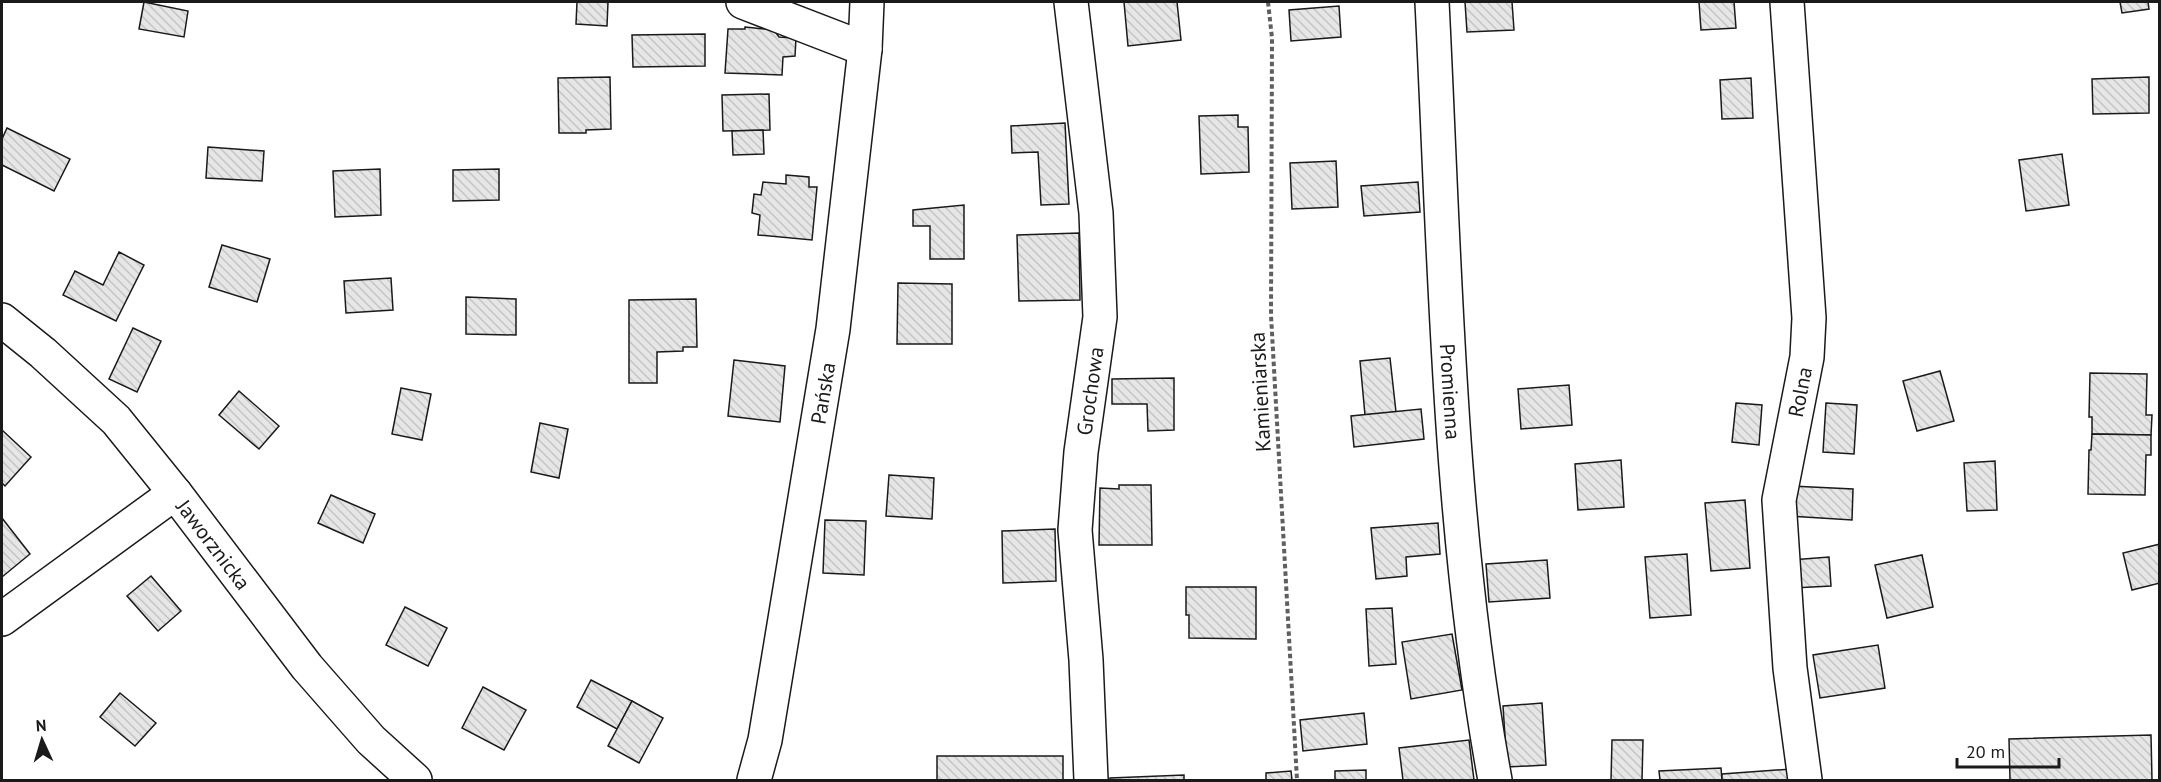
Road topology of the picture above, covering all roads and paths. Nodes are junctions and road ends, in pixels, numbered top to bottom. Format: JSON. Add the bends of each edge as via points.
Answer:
{"nodes":[{"id":1,"x":743,"y":2,"type":"edge"},
{"id":2,"x":867,"y":2,"type":"edge"},
{"id":3,"x":1071,"y":2,"type":"edge"},
{"id":4,"x":1268,"y":2,"type":"edge"},
{"id":5,"x":1432,"y":2,"type":"edge"},
{"id":6,"x":1787,"y":2,"type":"edge"},
{"id":7,"x":866,"y":49,"type":"junction"},
{"id":8,"x":2,"y":320,"type":"edge"},
{"id":9,"x":175,"y":493,"type":"junction"},
{"id":10,"x":2,"y":619,"type":"edge"},
{"id":11,"x":415,"y":780,"type":"edge"},
{"id":12,"x":754,"y":780,"type":"edge"},
{"id":13,"x":1091,"y":780,"type":"edge"},
{"id":14,"x":1297,"y":780,"type":"edge"},
{"id":15,"x":1495,"y":780,"type":"edge"},
{"id":16,"x":1805,"y":780,"type":"edge"}],
"edges":[{"from":1,"to":7,"type":"street"},
{"from":2,"to":7,"type":"street","name":"Pańska"},
{"from":3,"to":13,"type":"street","name":"Grochowa","via":[[1096,213],[1100,317],[1075,530]]},
{"from":4,"to":14,"type":"path","name":"Kamieniarska","via":[[1272,38],[1271,315]]},
{"from":5,"to":15,"type":"street","name":"Promienna","via":[[1450,386],[1469,612],[1480,703]]},
{"from":6,"to":16,"type":"street","name":"Rolna","via":[[1809,318],[1807,357],[1779,500],[1790,668]]},
{"from":7,"to":12,"type":"street","name":"Pańska","via":[[833,329],[765,740]]},
{"from":8,"to":9,"type":"street","name":"Jaworznicka","via":[[116,420]]},
{"from":9,"to":10,"type":"street"},
{"from":9,"to":11,"type":"street","name":"Jaworznicka","via":[[308,667],[371,740]]}]}
